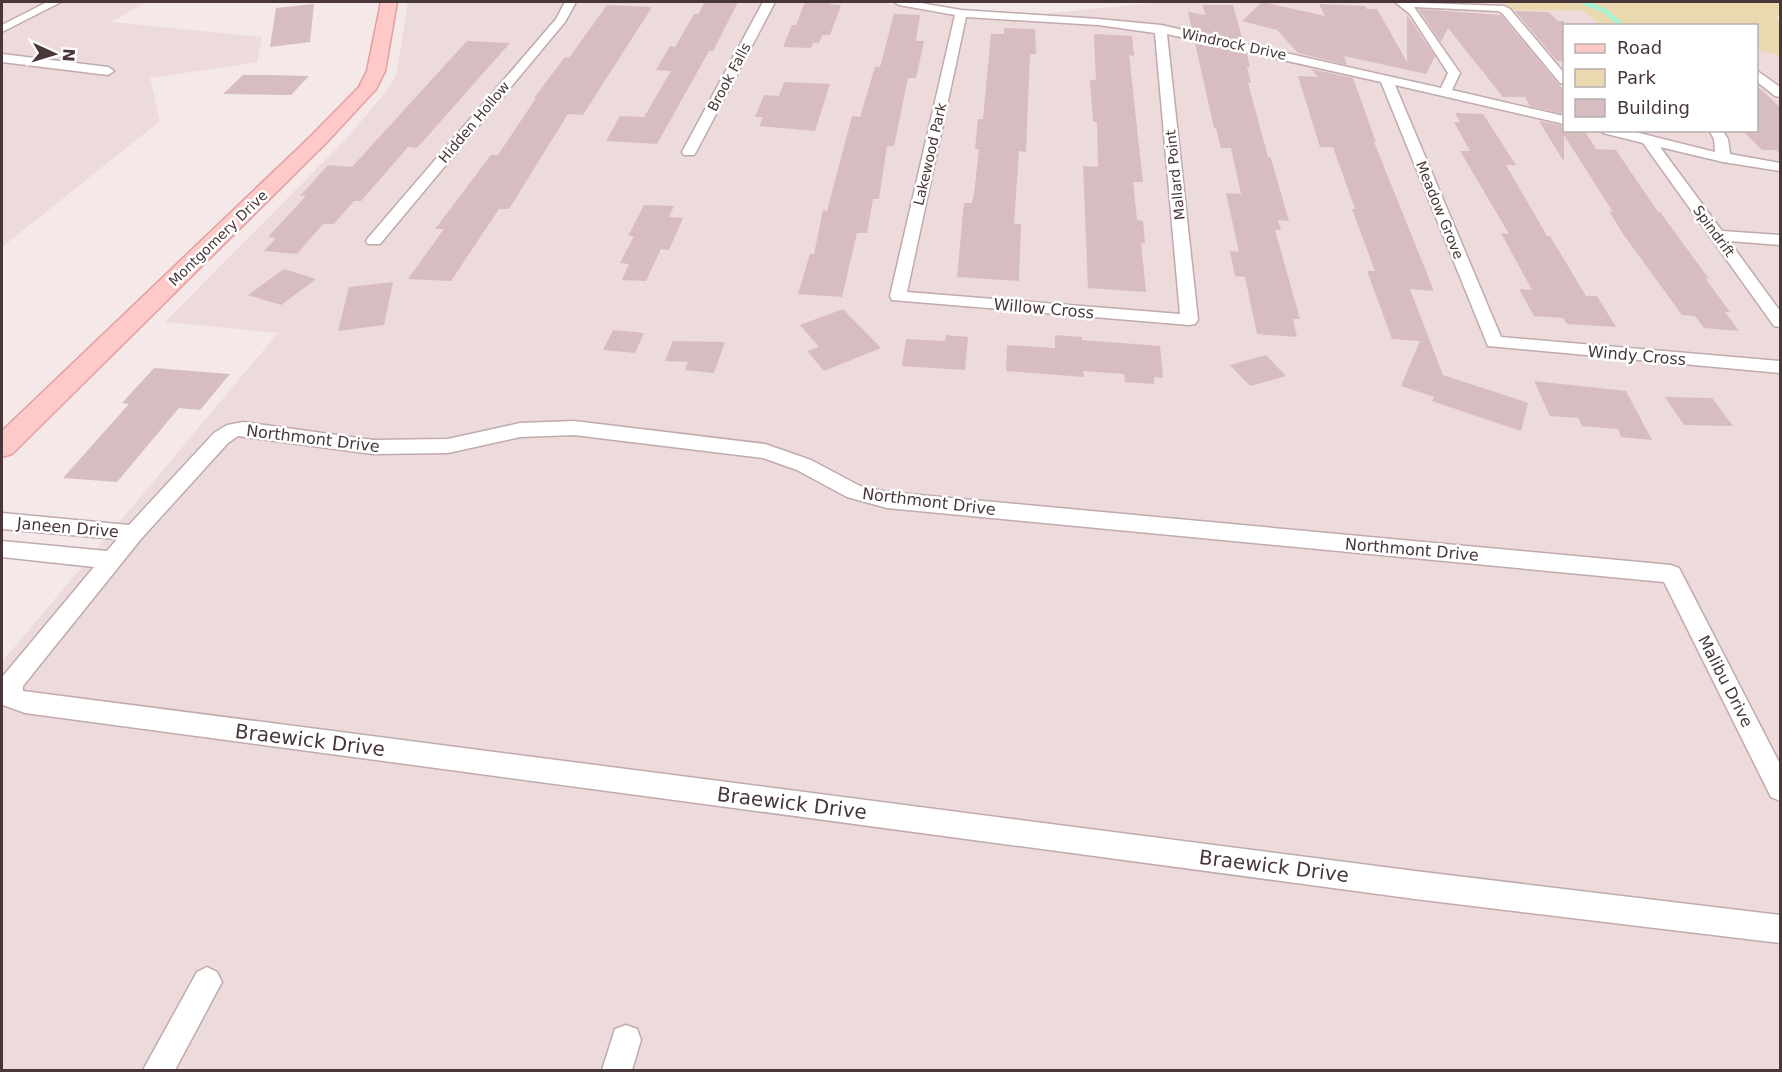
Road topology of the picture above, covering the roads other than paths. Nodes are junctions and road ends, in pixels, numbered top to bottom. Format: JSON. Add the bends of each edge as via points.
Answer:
{"nodes":[{"id":1,"x":55,"y":2,"type":"edge"},
{"id":2,"x":389,"y":2,"type":"edge"},
{"id":3,"x":570,"y":2,"type":"edge"},
{"id":4,"x":769,"y":2,"type":"edge"},
{"id":5,"x":898,"y":2,"type":"edge"},
{"id":6,"x":1401,"y":2,"type":"edge"},
{"id":7,"x":961,"y":13,"type":"junction"},
{"id":8,"x":2,"y":29,"type":"edge"},
{"id":9,"x":1161,"y":29,"type":"junction"},
{"id":10,"x":2,"y":58,"type":"edge"},
{"id":11,"x":108,"y":70,"type":"dead end"},
{"id":12,"x":1758,"y":76,"type":"edge"},
{"id":13,"x":1386,"y":78,"type":"junction"},
{"id":14,"x":1563,"y":79,"type":"edge"},
{"id":15,"x":1444,"y":92,"type":"junction"},
{"id":16,"x":1780,"y":93,"type":"edge"},
{"id":17,"x":1563,"y":120,"type":"edge"},
{"id":18,"x":1616,"y":132,"type":"edge"},
{"id":19,"x":1716,"y":132,"type":"edge"},
{"id":20,"x":1648,"y":140,"type":"junction"},
{"id":21,"x":689,"y":152,"type":"dead end"},
{"id":22,"x":1723,"y":158,"type":"junction"},
{"id":23,"x":1780,"y":167,"type":"edge"},
{"id":24,"x":1717,"y":235,"type":"junction"},
{"id":25,"x":1780,"y":240,"type":"edge"},
{"id":26,"x":374,"y":241,"type":"dead end"},
{"id":27,"x":898,"y":296,"type":"joint"},
{"id":28,"x":1189,"y":320,"type":"joint"},
{"id":29,"x":1780,"y":322,"type":"edge"},
{"id":30,"x":1494,"y":342,"type":"joint"},
{"id":31,"x":1780,"y":367,"type":"edge"},
{"id":32,"x":2,"y":447,"type":"edge"},
{"id":33,"x":2,"y":520,"type":"edge"},
{"id":34,"x":134,"y":533,"type":"junction"},
{"id":35,"x":2,"y":549,"type":"edge"},
{"id":36,"x":111,"y":560,"type":"junction"},
{"id":37,"x":1671,"y":573,"type":"joint"},
{"id":38,"x":1780,"y":789,"type":"edge"},
{"id":39,"x":1780,"y":929,"type":"edge"},
{"id":40,"x":207,"y":982,"type":"dead end"},
{"id":41,"x":626,"y":1040,"type":"dead end"},
{"id":42,"x":158,"y":1071,"type":"edge"},
{"id":43,"x":617,"y":1071,"type":"edge"}],
"edges":[{"from":1,"to":8,"type":"street"},
{"from":2,"to":32,"type":"main road","name":"Montgomery Drive","via":[[375,71],[367,89]]},
{"from":3,"to":26,"type":"street","name":"Hidden Hollow","via":[[561,20]]},
{"from":4,"to":21,"type":"street","name":"Brook Falls"},
{"from":5,"to":7,"type":"street","name":"Windrock Drive"},
{"from":6,"to":14,"type":"street","via":[[1500,8]]},
{"from":6,"to":15,"type":"street","via":[[1414,12],[1454,74]]},
{"from":7,"to":9,"type":"street","name":"Windrock Drive"},
{"from":7,"to":27,"type":"street","name":"Lakewood Park"},
{"from":9,"to":13,"type":"street","name":"Windrock Drive"},
{"from":9,"to":28,"type":"street","name":"Mallard Point"},
{"from":10,"to":11,"type":"street"},
{"from":12,"to":16,"type":"street"},
{"from":13,"to":15,"type":"street","name":"Windrock Drive"},
{"from":13,"to":30,"type":"street","name":"Meadow Grove"},
{"from":15,"to":17,"type":"street","name":"Windrock Drive"},
{"from":18,"to":20,"type":"street"},
{"from":19,"to":22,"type":"street"},
{"from":20,"to":22,"type":"street"},
{"from":20,"to":24,"type":"street","name":"Spindrift"},
{"from":22,"to":23,"type":"street"},
{"from":24,"to":25,"type":"street"},
{"from":24,"to":29,"type":"street","name":"Spindrift"},
{"from":27,"to":28,"type":"street","name":"Willow Cross"},
{"from":30,"to":31,"type":"street","name":"Windy Cross"},
{"from":33,"to":34,"type":"street","name":"Janeen Drive"},
{"from":34,"to":36,"type":"street","name":"Braewick Drive"},
{"from":34,"to":37,"type":"street","name":"Northmont Drive","via":[[221,438],[234,430],[383,447],[448,446],[520,430],[574,429],[765,451],[804,465],[854,492],[887,500]]},
{"from":35,"to":36,"type":"street"},
{"from":36,"to":39,"type":"street","name":"Braewick Drive","via":[[11,683],[11,698]]},
{"from":37,"to":38,"type":"street","name":"Malibu Drive"},
{"from":40,"to":42,"type":"street"},
{"from":41,"to":43,"type":"street"}]}
